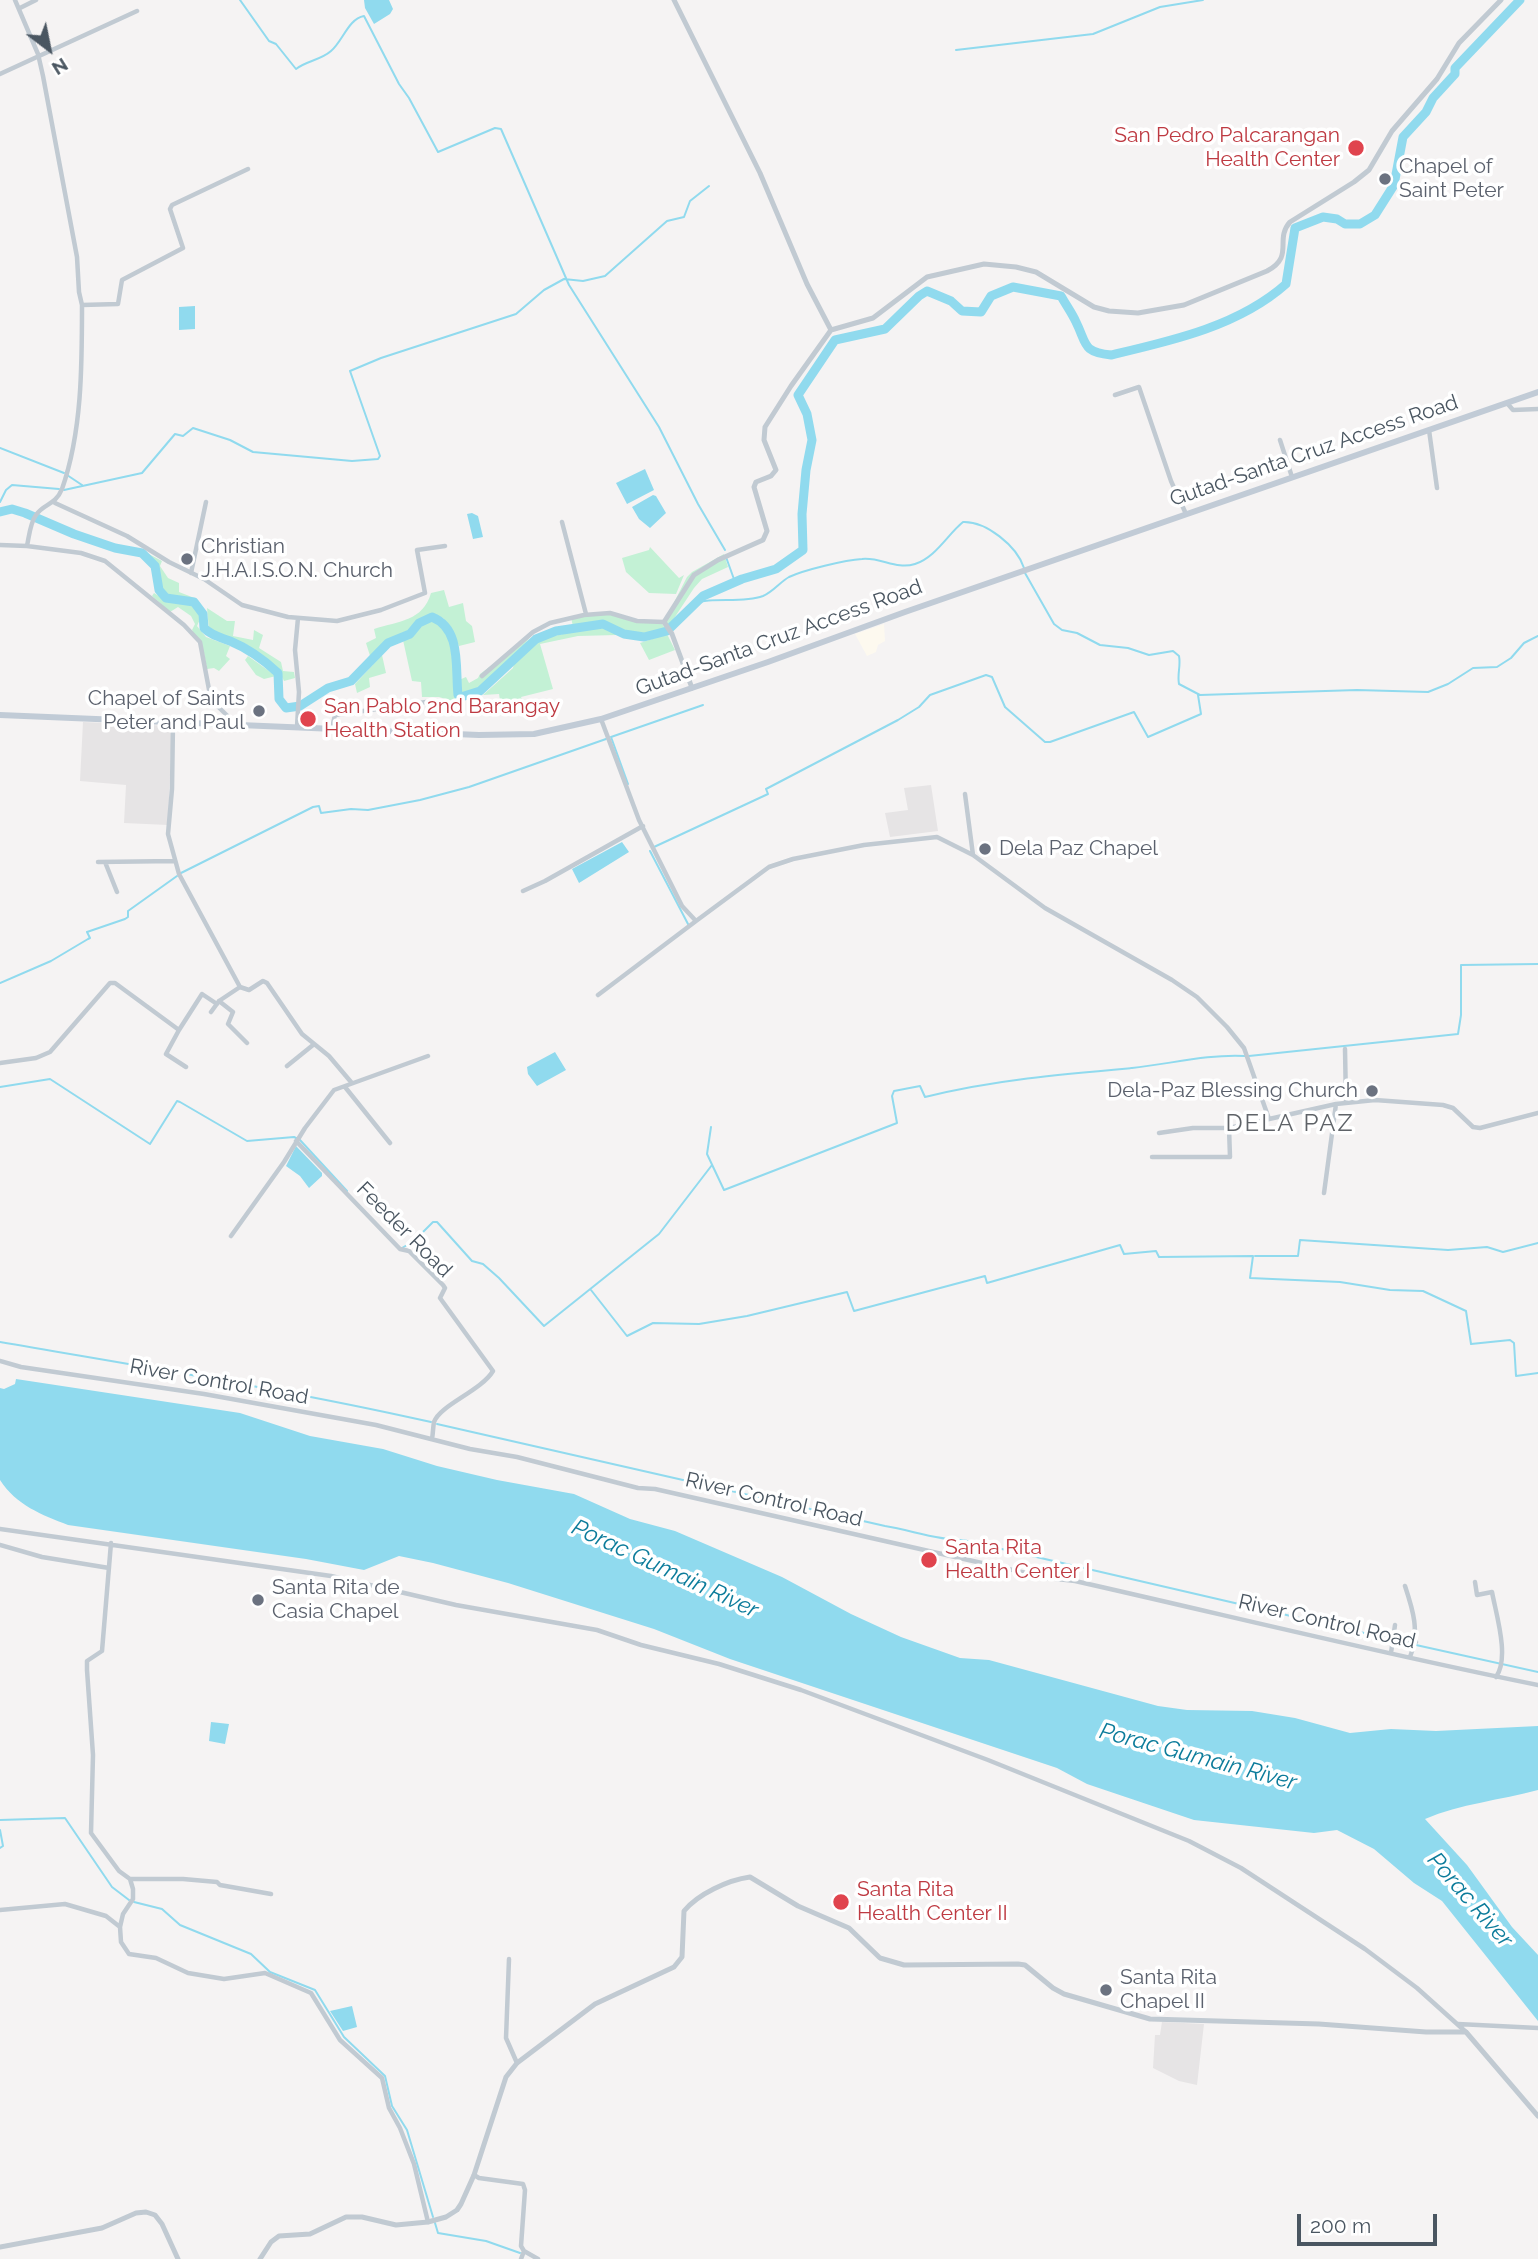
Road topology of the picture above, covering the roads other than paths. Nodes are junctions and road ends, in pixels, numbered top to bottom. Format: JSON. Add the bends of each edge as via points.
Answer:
{"nodes":[{"id":1,"x":15,"y":0,"type":"edge"},
{"id":2,"x":36,"y":0,"type":"edge"},
{"id":3,"x":674,"y":0,"type":"edge"},
{"id":4,"x":1501,"y":0,"type":"edge"},
{"id":5,"x":20,"y":8,"type":"junction"},
{"id":6,"x":137,"y":11,"type":"dead end"},
{"id":7,"x":39,"y":56,"type":"junction"},
{"id":8,"x":0,"y":74,"type":"edge"},
{"id":9,"x":248,"y":169,"type":"dead end"},
{"id":10,"x":82,"y":305,"type":"junction"},
{"id":11,"x":831,"y":330,"type":"junction"},
{"id":12,"x":1538,"y":393,"type":"edge"},
{"id":13,"x":1115,"y":395,"type":"dead end"},
{"id":14,"x":1507,"y":403,"type":"junction"},
{"id":15,"x":1538,"y":409,"type":"edge"},
{"id":16,"x":1429,"y":430,"type":"junction"},
{"id":17,"x":1280,"y":440,"type":"dead end"},
{"id":18,"x":1292,"y":478,"type":"junction"},
{"id":19,"x":1437,"y":488,"type":"dead end"},
{"id":20,"x":206,"y":502,"type":"dead end"},
{"id":21,"x":54,"y":503,"type":"junction"},
{"id":22,"x":1186,"y":514,"type":"junction"},
{"id":23,"x":562,"y":522,"type":"dead end"},
{"id":24,"x":0,"y":544,"type":"edge"},
{"id":25,"x":445,"y":545,"type":"dead end"},
{"id":26,"x":27,"y":546,"type":"junction"},
{"id":27,"x":191,"y":573,"type":"junction"},
{"id":28,"x":586,"y":614,"type":"junction"},
{"id":29,"x":298,"y":618,"type":"junction"},
{"id":30,"x":666,"y":624,"type":"junction"},
{"id":31,"x":482,"y":676,"type":"dead end"},
{"id":32,"x":692,"y":688,"type":"junction"},
{"id":33,"x":426,"y":702,"type":"dead end"},
{"id":34,"x":0,"y":715,"type":"edge"},
{"id":35,"x":601,"y":719,"type":"junction"},
{"id":36,"x":173,"y":723,"type":"junction"},
{"id":37,"x":236,"y":725,"type":"junction"},
{"id":38,"x":297,"y":727,"type":"junction"},
{"id":39,"x":332,"y":728,"type":"junction"},
{"id":40,"x":965,"y":794,"type":"dead end"},
{"id":41,"x":643,"y":826,"type":"junction"},
{"id":42,"x":973,"y":855,"type":"junction"},
{"id":43,"x":175,"y":861,"type":"junction"},
{"id":44,"x":98,"y":862,"type":"dead end"},
{"id":45,"x":105,"y":862,"type":"junction"},
{"id":46,"x":523,"y":891,"type":"dead end"},
{"id":47,"x":117,"y":892,"type":"dead end"},
{"id":48,"x":696,"y":921,"type":"junction"},
{"id":49,"x":240,"y":987,"type":"junction"},
{"id":50,"x":598,"y":995,"type":"dead end"},
{"id":51,"x":218,"y":1002,"type":"junction"},
{"id":52,"x":211,"y":1012,"type":"dead end"},
{"id":53,"x":179,"y":1030,"type":"junction"},
{"id":54,"x":247,"y":1043,"type":"dead end"},
{"id":55,"x":313,"y":1045,"type":"junction"},
{"id":56,"x":1345,"y":1049,"type":"dead end"},
{"id":57,"x":428,"y":1056,"type":"dead end"},
{"id":58,"x":0,"y":1063,"type":"edge"},
{"id":59,"x":287,"y":1066,"type":"dead end"},
{"id":60,"x":186,"y":1067,"type":"dead end"},
{"id":61,"x":351,"y":1082,"type":"junction"},
{"id":62,"x":345,"y":1087,"type":"junction"},
{"id":63,"x":1346,"y":1103,"type":"junction"},
{"id":64,"x":1336,"y":1104,"type":"junction"},
{"id":65,"x":1538,"y":1113,"type":"edge"},
{"id":66,"x":1269,"y":1119,"type":"junction"},
{"id":67,"x":1229,"y":1128,"type":"junction"},
{"id":68,"x":1159,"y":1133,"type":"dead end"},
{"id":69,"x":297,"y":1139,"type":"junction"},
{"id":70,"x":390,"y":1143,"type":"dead end"},
{"id":71,"x":1152,"y":1157,"type":"dead end"},
{"id":72,"x":1324,"y":1194,"type":"dead end"},
{"id":73,"x":231,"y":1236,"type":"dead end"},
{"id":74,"x":0,"y":1361,"type":"edge"},
{"id":75,"x":432,"y":1439,"type":"junction"},
{"id":76,"x":0,"y":1529,"type":"edge"},
{"id":77,"x":111,"y":1543,"type":"junction"},
{"id":78,"x":0,"y":1545,"type":"edge"},
{"id":79,"x":109,"y":1568,"type":"junction"},
{"id":80,"x":1475,"y":1582,"type":"dead end"},
{"id":81,"x":1405,"y":1586,"type":"dead end"},
{"id":82,"x":1395,"y":1625,"type":"dead end"},
{"id":83,"x":1394,"y":1637,"type":"junction"},
{"id":84,"x":1416,"y":1642,"type":"junction"},
{"id":85,"x":1391,"y":1653,"type":"junction"},
{"id":86,"x":1410,"y":1657,"type":"junction"},
{"id":87,"x":1496,"y":1677,"type":"junction"},
{"id":88,"x":1538,"y":1685,"type":"edge"},
{"id":89,"x":130,"y":1879,"type":"junction"},
{"id":90,"x":271,"y":1894,"type":"dead end"},
{"id":91,"x":0,"y":1910,"type":"edge"},
{"id":92,"x":120,"y":1927,"type":"junction"},
{"id":93,"x":509,"y":1959,"type":"dead end"},
{"id":94,"x":1457,"y":2024,"type":"junction"},
{"id":95,"x":1538,"y":2028,"type":"edge"},
{"id":96,"x":1466,"y":2032,"type":"junction"},
{"id":97,"x":517,"y":2063,"type":"junction"},
{"id":98,"x":1538,"y":2116,"type":"edge"},
{"id":99,"x":474,"y":2175,"type":"junction"},
{"id":100,"x":428,"y":2222,"type":"junction"},
{"id":101,"x":0,"y":2247,"type":"edge"},
{"id":102,"x":524,"y":2251,"type":"junction"},
{"id":103,"x":178,"y":2259,"type":"edge"},
{"id":104,"x":260,"y":2259,"type":"edge"},
{"id":105,"x":521,"y":2259,"type":"edge"},
{"id":106,"x":538,"y":2259,"type":"edge"}],
"edges":[{"from":1,"to":5,"type":"street"},
{"from":2,"to":5,"type":"street"},
{"from":3,"to":11,"type":"street"},
{"from":4,"to":11,"type":"street","via":[[1459,43],[1368,170],[1290,222],[1284,231],[1283,258],[1267,271],[1184,305],[1138,313],[1094,307],[1029,270],[984,264],[927,277],[873,317]]},
{"from":5,"to":7,"type":"street"},
{"from":6,"to":7,"type":"street"},
{"from":7,"to":8,"type":"street"},
{"from":7,"to":10,"type":"street"},
{"from":9,"to":10,"type":"street","via":[[172,205],[183,248],[122,280],[118,304]]},
{"from":10,"to":21,"type":"street","via":[[77,417],[70,463]]},
{"from":11,"to":30,"type":"street","via":[[763,433],[776,466],[771,476],[754,485],[766,536],[694,575]]},
{"from":12,"to":14,"type":"main road","name":"Gutad-Santa Cruz Access Road"},
{"from":13,"to":22,"type":"street","via":[[1139,387]]},
{"from":14,"to":15,"type":"street","via":[[1516,411]]},
{"from":14,"to":16,"type":"main road","name":"Gutad-Santa Cruz Access Road"},
{"from":16,"to":18,"type":"main road","name":"Gutad-Santa Cruz Access Road"},
{"from":16,"to":19,"type":"street"},
{"from":17,"to":18,"type":"street"},
{"from":18,"to":22,"type":"main road","name":"Gutad-Santa Cruz Access Road"},
{"from":20,"to":27,"type":"street"},
{"from":21,"to":26,"type":"street","via":[[37,513]]},
{"from":21,"to":27,"type":"street","via":[[127,536]]},
{"from":22,"to":32,"type":"main road","name":"Gutad-Santa Cruz Access Road"},
{"from":23,"to":28,"type":"street"},
{"from":24,"to":26,"type":"street"},
{"from":25,"to":29,"type":"street","via":[[417,550],[425,593],[337,621]]},
{"from":26,"to":37,"type":"street","via":[[80,552],[105,561],[184,625],[200,642],[211,700]]},
{"from":27,"to":29,"type":"street","via":[[242,606]]},
{"from":28,"to":30,"type":"street","via":[[610,612]]},
{"from":28,"to":31,"type":"street","via":[[538,628]]},
{"from":29,"to":38,"type":"street"},
{"from":30,"to":32,"type":"street"},
{"from":32,"to":35,"type":"main road","name":"Gutad-Santa Cruz Access Road"},
{"from":33,"to":39,"type":"street","via":[[335,715]]},
{"from":34,"to":36,"type":"main road","name":"Gutad-Santa Cruz Access Road"},
{"from":35,"to":39,"type":"main road","name":"Gutad-Santa Cruz Access Road","via":[[534,734]]},
{"from":35,"to":41,"type":"street"},
{"from":36,"to":37,"type":"main road","name":"Gutad-Santa Cruz Access Road"},
{"from":36,"to":43,"type":"street","via":[[168,834]]},
{"from":37,"to":38,"type":"main road","name":"Gutad-Santa Cruz Access Road"},
{"from":38,"to":39,"type":"main road","name":"Gutad-Santa Cruz Access Road"},
{"from":40,"to":42,"type":"street"},
{"from":41,"to":46,"type":"street"},
{"from":41,"to":48,"type":"street","via":[[682,906]]},
{"from":42,"to":48,"type":"street","via":[[937,837],[793,859],[768,867]]},
{"from":42,"to":66,"type":"street","via":[[1045,908],[1172,980],[1213,1012],[1244,1048]]},
{"from":43,"to":45,"type":"street"},
{"from":43,"to":49,"type":"street"},
{"from":44,"to":45,"type":"street"},
{"from":45,"to":47,"type":"street"},
{"from":48,"to":50,"type":"street"},
{"from":49,"to":51,"type":"street"},
{"from":49,"to":55,"type":"street","via":[[249,990],[267,983]]},
{"from":51,"to":52,"type":"street"},
{"from":51,"to":53,"type":"street","via":[[202,994]]},
{"from":51,"to":54,"type":"street","via":[[233,1012],[228,1024]]},
{"from":53,"to":58,"type":"street","via":[[110,983],[50,1052]]},
{"from":53,"to":60,"type":"street","via":[[166,1054]]},
{"from":55,"to":59,"type":"street"},
{"from":55,"to":61,"type":"street"},
{"from":56,"to":63,"type":"street"},
{"from":57,"to":61,"type":"street"},
{"from":61,"to":62,"type":"street"},
{"from":62,"to":69,"type":"street","via":[[331,1093]]},
{"from":62,"to":70,"type":"street"},
{"from":63,"to":64,"type":"street"},
{"from":63,"to":65,"type":"street","via":[[1375,1100],[1443,1105],[1480,1128]]},
{"from":64,"to":66,"type":"street"},
{"from":64,"to":72,"type":"street"},
{"from":66,"to":67,"type":"street"},
{"from":67,"to":68,"type":"street"},
{"from":67,"to":71,"type":"street","via":[[1230,1157]]},
{"from":69,"to":73,"type":"street"},
{"from":69,"to":75,"type":"street","name":"Feeder Road","via":[[400,1249],[409,1251],[443,1284],[440,1298],[493,1371],[440,1413]]},
{"from":74,"to":75,"type":"street","name":"River Control Road","via":[[376,1425]]},
{"from":75,"to":85,"type":"street","name":"River Control Road"},
{"from":76,"to":77,"type":"street"},
{"from":77,"to":79,"type":"street"},
{"from":77,"to":94,"type":"street","via":[[331,1576],[456,1605],[588,1628],[802,1690],[1189,1841],[1241,1868],[1365,1949]]},
{"from":78,"to":79,"type":"street"},
{"from":79,"to":89,"type":"street","via":[[103,1651],[87,1661],[93,1755],[91,1833]]},
{"from":80,"to":87,"type":"street","via":[[1477,1595],[1492,1592],[1502,1647]]},
{"from":81,"to":84,"type":"street","via":[[1415,1617]]},
{"from":82,"to":83,"type":"street"},
{"from":83,"to":84,"type":"street"},
{"from":83,"to":85,"type":"street"},
{"from":84,"to":86,"type":"street"},
{"from":85,"to":86,"type":"street","name":"River Control Road"},
{"from":86,"to":87,"type":"street","name":"River Control Road"},
{"from":87,"to":88,"type":"street","name":"River Control Road"},
{"from":89,"to":90,"type":"street","via":[[217,1882]]},
{"from":89,"to":92,"type":"street","via":[[133,1899]]},
{"from":91,"to":92,"type":"street","via":[[65,1904],[106,1916]]},
{"from":92,"to":100,"type":"street","via":[[121,1942],[129,1954],[224,1979],[265,1973],[311,1993],[340,2040],[382,2078],[389,2108],[414,2164]]},
{"from":93,"to":97,"type":"street","via":[[506,2038]]},
{"from":94,"to":95,"type":"street"},
{"from":94,"to":96,"type":"street"},
{"from":96,"to":97,"type":"street","via":[[1150,2019],[1064,1994],[1025,1965],[890,1962],[849,1928],[798,1906],[750,1877],[688,1905],[682,1923],[682,1957],[674,1967],[595,2004]]},
{"from":96,"to":98,"type":"street"},
{"from":97,"to":99,"type":"street","via":[[506,2077]]},
{"from":99,"to":100,"type":"street","via":[[457,2210]]},
{"from":99,"to":102,"type":"street","via":[[523,2184]]},
{"from":100,"to":104,"type":"street","via":[[396,2225],[346,2217],[310,2234],[279,2236]]},
{"from":101,"to":103,"type":"street","via":[[102,2228],[146,2212],[162,2224]]},
{"from":102,"to":105,"type":"street"},
{"from":102,"to":106,"type":"street"}]}
